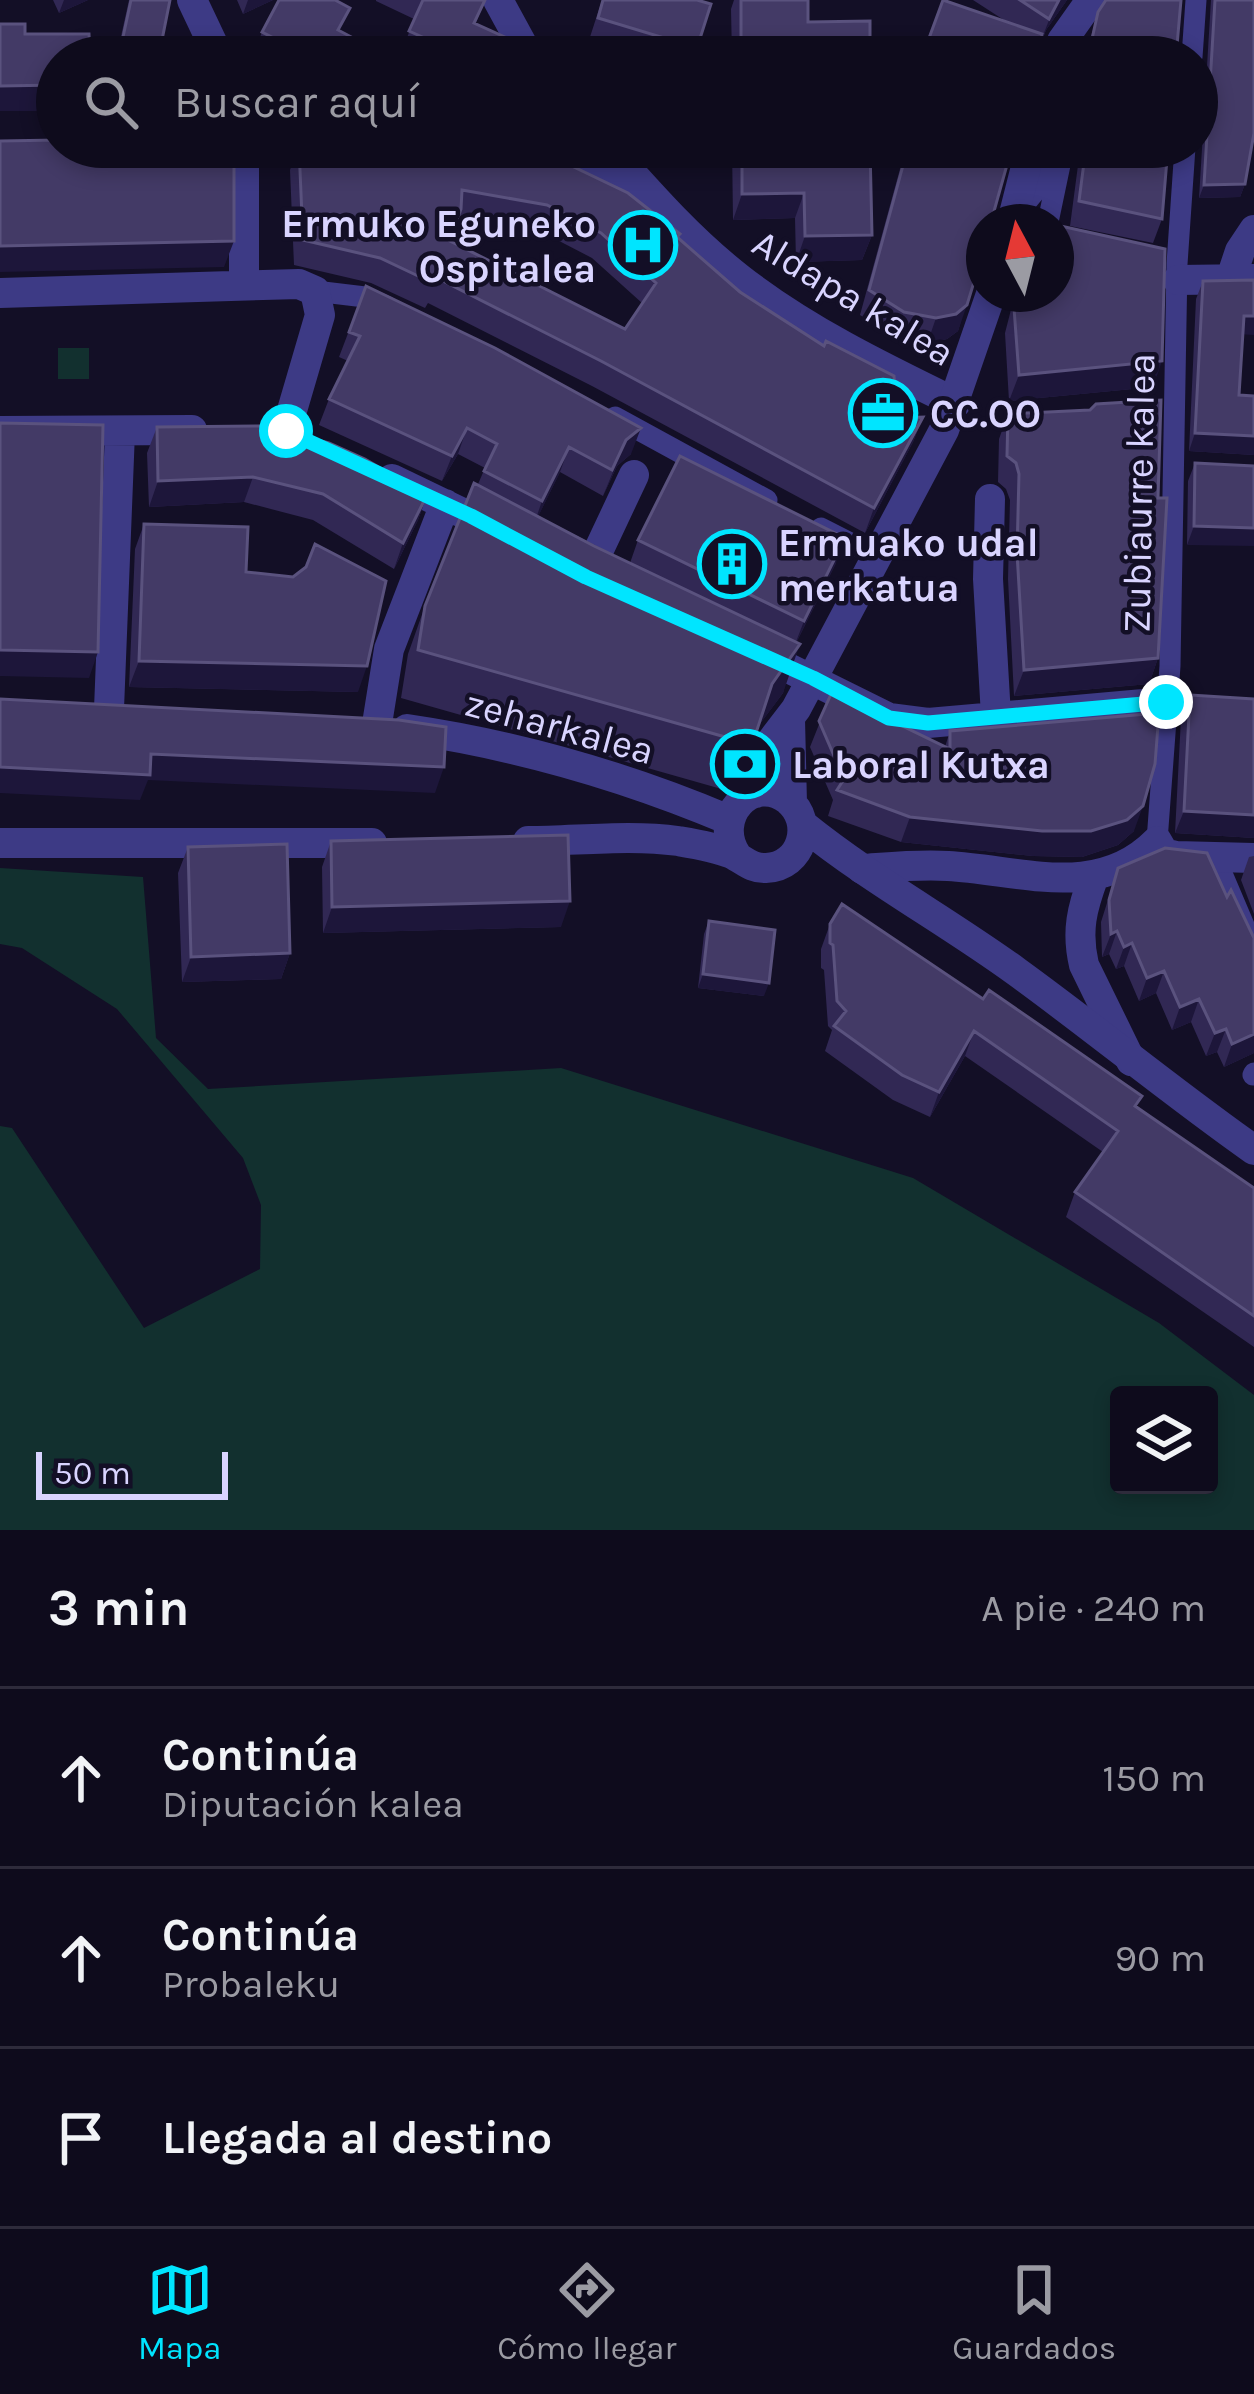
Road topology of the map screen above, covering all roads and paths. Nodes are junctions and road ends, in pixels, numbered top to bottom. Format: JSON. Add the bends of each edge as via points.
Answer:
{"nodes":[{"id":1,"x":192,"y":0,"type":"edge"},
{"id":2,"x":498,"y":0,"type":"edge"},
{"id":3,"x":1091,"y":0,"type":"edge"},
{"id":4,"x":1196,"y":0,"type":"edge"},
{"id":5,"x":209,"y":36,"type":"edge"},
{"id":6,"x":518,"y":36,"type":"edge"},
{"id":7,"x":1065,"y":36,"type":"edge"},
{"id":8,"x":1193,"y":36,"type":"edge"},
{"id":9,"x":244,"y":168,"type":"edge"},
{"id":10,"x":582,"y":168,"type":"edge"},
{"id":11,"x":627,"y":168,"type":"edge"},
{"id":12,"x":1026,"y":168,"type":"edge"},
{"id":13,"x":1055,"y":168,"type":"edge"},
{"id":14,"x":1059,"y":168,"type":"edge"},
{"id":15,"x":1182,"y":168,"type":"edge"},
{"id":16,"x":654,"y":198,"type":"junction"},
{"id":17,"x":1016,"y":204,"type":"edge"},
{"id":18,"x":1026,"y":204,"type":"edge"},
{"id":19,"x":1052,"y":204,"type":"edge"},
{"id":20,"x":1253,"y":229,"type":"edge"},
{"id":21,"x":1170,"y":268,"type":"junction"},
{"id":22,"x":1242,"y":279,"type":"edge"},
{"id":23,"x":244,"y":285,"type":"junction"},
{"id":24,"x":315,"y":291,"type":"junction"},
{"id":25,"x":0,"y":292,"type":"edge"},
{"id":26,"x":986,"y":312,"type":"edge"},
{"id":27,"x":405,"y":315,"type":"edge"},
{"id":28,"x":956,"y":404,"type":"junction"},
{"id":29,"x":601,"y":409,"type":"edge"},
{"id":30,"x":220,"y":430,"type":"edge"},
{"id":31,"x":0,"y":431,"type":"edge"},
{"id":32,"x":120,"y":432,"type":"junction"},
{"id":33,"x":285,"y":434,"type":"edge"},
{"id":34,"x":653,"y":440,"type":"junction"},
{"id":35,"x":367,"y":466,"type":"edge"},
{"id":36,"x":634,"y":475,"type":"joint"},
{"id":37,"x":991,"y":499,"type":"dead end"},
{"id":38,"x":445,"y":504,"type":"junction"},
{"id":39,"x":529,"y":546,"type":"edge"},
{"id":40,"x":874,"y":555,"type":"junction"},
{"id":41,"x":621,"y":592,"type":"edge"},
{"id":42,"x":717,"y":635,"type":"edge"},
{"id":43,"x":813,"y":678,"type":"junction"},
{"id":44,"x":1178,"y":703,"type":"junction"},
{"id":45,"x":109,"y":708,"type":"edge"},
{"id":46,"x":996,"y":716,"type":"junction"},
{"id":47,"x":790,"y":719,"type":"junction"},
{"id":48,"x":738,"y":811,"type":"junction"},
{"id":49,"x":797,"y":814,"type":"junction"},
{"id":50,"x":673,"y":840,"type":"junction"},
{"id":51,"x":1157,"y":841,"type":"junction"},
{"id":52,"x":488,"y":842,"type":"edge"},
{"id":53,"x":0,"y":843,"type":"edge"},
{"id":54,"x":394,"y":843,"type":"edge"},
{"id":55,"x":737,"y":856,"type":"junction"},
{"id":56,"x":1215,"y":857,"type":"junction"},
{"id":57,"x":1254,"y":858,"type":"edge"},
{"id":58,"x":781,"y":865,"type":"junction"},
{"id":59,"x":862,"y":869,"type":"junction"},
{"id":60,"x":1094,"y":876,"type":"junction"},
{"id":61,"x":896,"y":894,"type":"junction"},
{"id":62,"x":1254,"y":950,"type":"edge"},
{"id":63,"x":1130,"y":1061,"type":"junction"},
{"id":64,"x":1254,"y":1150,"type":"edge"}],
"edges":[{"from":1,"to":5,"type":"street"},
{"from":2,"to":6,"type":"street"},
{"from":3,"to":7,"type":"street"},
{"from":4,"to":8,"type":"street"},
{"from":9,"to":23,"type":"street"},
{"from":10,"to":16,"type":"street","name":"Aldapa kalea"},
{"from":11,"to":16,"type":"street"},
{"from":12,"to":17,"type":"street"},
{"from":13,"to":18,"type":"street"},
{"from":14,"to":19,"type":"street"},
{"from":15,"to":21,"type":"street","name":"Zubiaurre kalea"},
{"from":16,"to":28,"type":"street","name":"Aldapa kalea","via":[[756,290]]},
{"from":20,"to":22,"type":"street"},
{"from":21,"to":22,"type":"street"},
{"from":21,"to":44,"type":"street","name":"Zubiaurre kalea","via":[[1166,408],[1184,466]]},
{"from":23,"to":24,"type":"street"},
{"from":23,"to":25,"type":"street"},
{"from":24,"to":27,"type":"street","via":[[365,297]]},
{"from":24,"to":33,"type":"street","via":[[320,315]]},
{"from":26,"to":28,"type":"street"},
{"from":28,"to":40,"type":"street"},
{"from":29,"to":34,"type":"street"},
{"from":30,"to":32,"type":"street"},
{"from":31,"to":32,"type":"street"},
{"from":32,"to":45,"type":"street"},
{"from":34,"to":36,"type":"street"},
{"from":34,"to":40,"type":"street"},
{"from":35,"to":38,"type":"street"},
{"from":36,"to":41,"type":"street","via":[[577,572]]},
{"from":37,"to":46,"type":"street"},
{"from":38,"to":39,"type":"street"},
{"from":38,"to":48,"type":"street","name":"zeharkalea","via":[[365,723],[478,739]]},
{"from":40,"to":43,"type":"street"},
{"from":42,"to":43,"type":"street"},
{"from":43,"to":46,"type":"street","via":[[889,718]]},
{"from":43,"to":47,"type":"street"},
{"from":44,"to":46,"type":"street"},
{"from":44,"to":51,"type":"street","name":"Zubiaurre kalea"},
{"from":47,"to":48,"type":"street"},
{"from":47,"to":49,"type":"street"},
{"from":48,"to":49,"type":"street","via":[[781,796]]},
{"from":48,"to":50,"type":"street"},
{"from":48,"to":55,"type":"street","via":[[728,837]]},
{"from":49,"to":58,"type":"street","via":[[798,849]]},
{"from":49,"to":59,"type":"street"},
{"from":50,"to":52,"type":"street"},
{"from":50,"to":55,"type":"street"},
{"from":51,"to":56,"type":"street","via":[[1164,854]]},
{"from":51,"to":60,"type":"street"},
{"from":53,"to":54,"type":"street"},
{"from":55,"to":58,"type":"street","via":[[758,868]]},
{"from":56,"to":57,"type":"street"},
{"from":56,"to":62,"type":"street"},
{"from":58,"to":61,"type":"street","via":[[817,867]]},
{"from":59,"to":60,"type":"street"},
{"from":59,"to":61,"type":"street"},
{"from":60,"to":63,"type":"street","via":[[1077,930],[1080,948]]},
{"from":61,"to":63,"type":"street","via":[[1019,974]]},
{"from":63,"to":64,"type":"street"}]}
